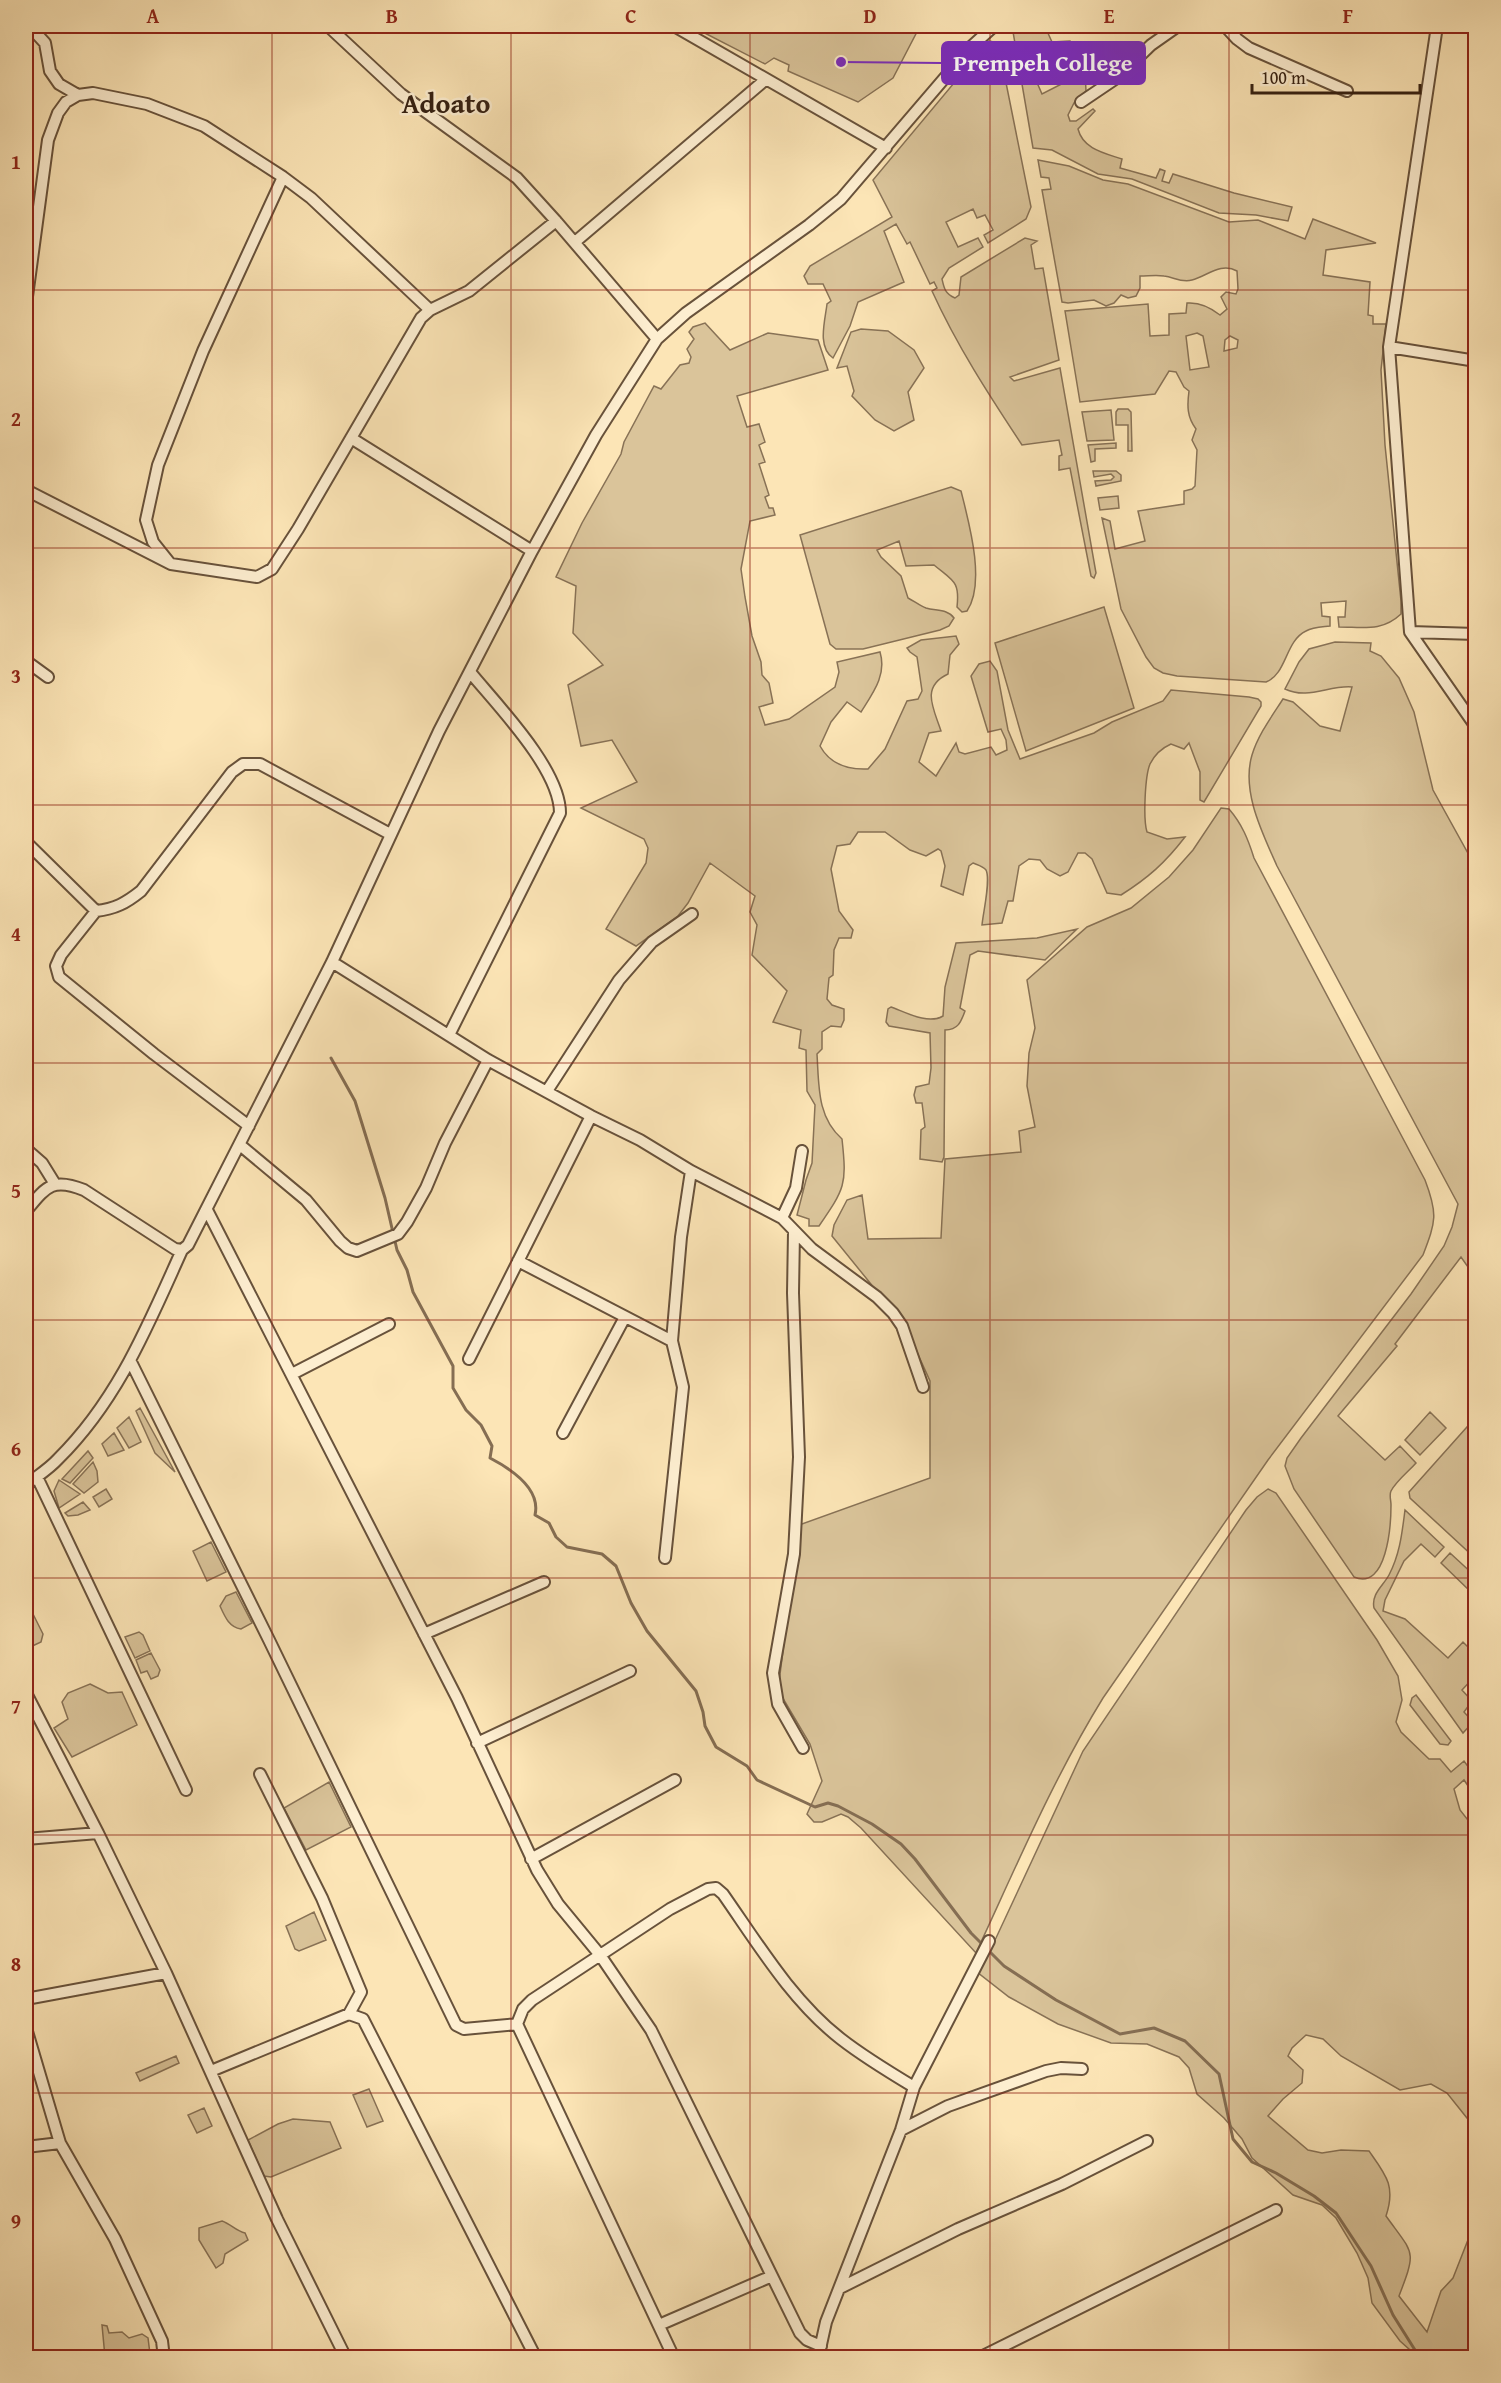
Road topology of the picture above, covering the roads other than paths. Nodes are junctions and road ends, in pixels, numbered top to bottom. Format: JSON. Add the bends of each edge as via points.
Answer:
{"nodes":[{"id":1,"x":328,"y":26,"type":"edge"},
{"id":2,"x":674,"y":26,"type":"edge"},
{"id":3,"x":994,"y":26,"type":"edge"},
{"id":4,"x":1178,"y":26,"type":"edge"},
{"id":5,"x":1225,"y":26,"type":"edge"},
{"id":6,"x":1437,"y":26,"type":"edge"},
{"id":7,"x":34,"y":30,"type":"edge"},
{"id":8,"x":765,"y":80,"type":"junction"},
{"id":9,"x":1347,"y":91,"type":"dead end"},
{"id":10,"x":78,"y":94,"type":"junction"},
{"id":11,"x":1081,"y":102,"type":"dead end"},
{"id":12,"x":886,"y":148,"type":"junction"},
{"id":13,"x":283,"y":177,"type":"junction"},
{"id":14,"x":556,"y":221,"type":"junction"},
{"id":15,"x":575,"y":242,"type":"junction"},
{"id":16,"x":26,"y":303,"type":"edge"},
{"id":17,"x":430,"y":310,"type":"junction"},
{"id":18,"x":657,"y":339,"type":"junction"},
{"id":19,"x":1389,"y":347,"type":"junction"},
{"id":20,"x":1476,"y":361,"type":"edge"},
{"id":21,"x":351,"y":438,"type":"junction"},
{"id":22,"x":26,"y":490,"type":"edge"},
{"id":23,"x":532,"y":551,"type":"junction"},
{"id":24,"x":171,"y":564,"type":"junction"},
{"id":25,"x":1410,"y":632,"type":"junction"},
{"id":26,"x":1476,"y":634,"type":"edge"},
{"id":27,"x":26,"y":661,"type":"edge"},
{"id":28,"x":470,"y":672,"type":"junction"},
{"id":29,"x":48,"y":677,"type":"dead end"},
{"id":30,"x":1476,"y":727,"type":"edge"},
{"id":31,"x":390,"y":834,"type":"junction"},
{"id":32,"x":26,"y":842,"type":"edge"},
{"id":33,"x":96,"y":911,"type":"junction"},
{"id":34,"x":692,"y":914,"type":"dead end"},
{"id":35,"x":332,"y":962,"type":"junction"},
{"id":36,"x":449,"y":1035,"type":"junction"},
{"id":37,"x":488,"y":1060,"type":"junction"},
{"id":38,"x":547,"y":1091,"type":"junction"},
{"id":39,"x":591,"y":1116,"type":"junction"},
{"id":40,"x":249,"y":1126,"type":"junction"},
{"id":41,"x":240,"y":1145,"type":"junction"},
{"id":42,"x":26,"y":1149,"type":"edge"},
{"id":43,"x":802,"y":1151,"type":"dead end"},
{"id":44,"x":691,"y":1171,"type":"junction"},
{"id":45,"x":55,"y":1184,"type":"junction"},
{"id":46,"x":207,"y":1210,"type":"junction"},
{"id":47,"x":26,"y":1211,"type":"edge"},
{"id":48,"x":782,"y":1218,"type":"junction"},
{"id":49,"x":794,"y":1232,"type":"junction"},
{"id":50,"x":182,"y":1250,"type":"junction"},
{"id":51,"x":518,"y":1261,"type":"junction"},
{"id":52,"x":625,"y":1317,"type":"junction"},
{"id":53,"x":389,"y":1324,"type":"dead end"},
{"id":54,"x":672,"y":1341,"type":"junction"},
{"id":55,"x":469,"y":1359,"type":"dead end"},
{"id":56,"x":131,"y":1362,"type":"junction"},
{"id":57,"x":292,"y":1374,"type":"junction"},
{"id":58,"x":924,"y":1387,"type":"dead end"},
{"id":59,"x":563,"y":1433,"type":"dead end"},
{"id":60,"x":37,"y":1476,"type":"junction"},
{"id":61,"x":26,"y":1485,"type":"edge"},
{"id":62,"x":665,"y":1558,"type":"dead end"},
{"id":63,"x":544,"y":1582,"type":"dead end"},
{"id":64,"x":424,"y":1634,"type":"junction"},
{"id":65,"x":630,"y":1671,"type":"dead end"},
{"id":66,"x":26,"y":1693,"type":"edge"},
{"id":67,"x":477,"y":1743,"type":"junction"},
{"id":68,"x":803,"y":1748,"type":"dead end"},
{"id":69,"x":260,"y":1774,"type":"dead end"},
{"id":70,"x":675,"y":1780,"type":"dead end"},
{"id":71,"x":186,"y":1791,"type":"dead end"},
{"id":72,"x":98,"y":1833,"type":"junction"},
{"id":73,"x":26,"y":1839,"type":"edge"},
{"id":74,"x":531,"y":1858,"type":"junction"},
{"id":75,"x":988,"y":1941,"type":"dead end"},
{"id":76,"x":600,"y":1955,"type":"junction"},
{"id":77,"x":166,"y":1972,"type":"junction"},
{"id":78,"x":26,"y":1999,"type":"edge"},
{"id":79,"x":349,"y":2014,"type":"junction"},
{"id":80,"x":517,"y":2024,"type":"junction"},
{"id":81,"x":26,"y":2028,"type":"edge"},
{"id":82,"x":1082,"y":2069,"type":"dead end"},
{"id":83,"x":211,"y":2071,"type":"junction"},
{"id":84,"x":914,"y":2087,"type":"junction"},
{"id":85,"x":901,"y":2130,"type":"junction"},
{"id":86,"x":1147,"y":2141,"type":"dead end"},
{"id":87,"x":60,"y":2143,"type":"junction"},
{"id":88,"x":26,"y":2147,"type":"edge"},
{"id":89,"x":1276,"y":2210,"type":"dead end"},
{"id":90,"x":772,"y":2276,"type":"junction"},
{"id":91,"x":840,"y":2288,"type":"junction"},
{"id":92,"x":659,"y":2325,"type":"junction"},
{"id":93,"x":820,"y":2346,"type":"junction"},
{"id":94,"x":164,"y":2358,"type":"edge"},
{"id":95,"x":346,"y":2358,"type":"edge"},
{"id":96,"x":536,"y":2358,"type":"edge"},
{"id":97,"x":674,"y":2358,"type":"edge"},
{"id":98,"x":818,"y":2358,"type":"edge"},
{"id":99,"x":979,"y":2358,"type":"edge"}],
"edges":[{"from":1,"to":14,"type":"street","via":[[401,94],[510,172]]},
{"from":2,"to":8,"type":"street"},
{"from":3,"to":12,"type":"street","via":[[972,46]]},
{"from":4,"to":11,"type":"street","via":[[1151,45],[1118,77]]},
{"from":5,"to":9,"type":"street","via":[[1249,48]]},
{"from":6,"to":19,"type":"street"},
{"from":7,"to":10,"type":"street","via":[[45,43],[50,71],[59,84]]},
{"from":8,"to":12,"type":"street"},
{"from":8,"to":15,"type":"street"},
{"from":10,"to":13,"type":"street","via":[[93,93],[147,104],[204,126]]},
{"from":10,"to":16,"type":"street","via":[[57,113],[48,140]]},
{"from":12,"to":18,"type":"street","via":[[841,199],[686,313]]},
{"from":13,"to":17,"type":"street","via":[[311,198]]},
{"from":13,"to":24,"type":"street","via":[[203,351],[158,465],[146,520],[153,542]]},
{"from":14,"to":15,"type":"street"},
{"from":14,"to":17,"type":"street","via":[[469,291]]},
{"from":15,"to":18,"type":"street"},
{"from":17,"to":21,"type":"street","via":[[413,330]]},
{"from":18,"to":23,"type":"street","via":[[596,435]]},
{"from":19,"to":20,"type":"street"},
{"from":19,"to":25,"type":"street"},
{"from":21,"to":23,"type":"street"},
{"from":21,"to":24,"type":"street","via":[[272,569],[257,577]]},
{"from":22,"to":24,"type":"street"},
{"from":23,"to":28,"type":"street"},
{"from":25,"to":26,"type":"street"},
{"from":25,"to":30,"type":"street"},
{"from":27,"to":29,"type":"street"},
{"from":28,"to":31,"type":"street"},
{"from":28,"to":36,"type":"street","via":[[535,752],[555,789],[560,813]]},
{"from":31,"to":33,"type":"street","via":[[260,764],[243,764],[231,772],[141,891],[112,910]]},
{"from":31,"to":35,"type":"street"},
{"from":32,"to":33,"type":"street"},
{"from":33,"to":40,"type":"street","via":[[61,955],[56,966],[59,976]]},
{"from":34,"to":38,"type":"street","via":[[652,942],[619,980]]},
{"from":35,"to":36,"type":"street"},
{"from":35,"to":40,"type":"street"},
{"from":36,"to":37,"type":"street"},
{"from":37,"to":38,"type":"street"},
{"from":37,"to":41,"type":"street","via":[[426,1188],[395,1235],[357,1251],[348,1248],[306,1200]]},
{"from":38,"to":39,"type":"street"},
{"from":39,"to":44,"type":"street"},
{"from":39,"to":51,"type":"street"},
{"from":40,"to":41,"type":"street"},
{"from":41,"to":46,"type":"street"},
{"from":42,"to":45,"type":"street","via":[[42,1163]]},
{"from":43,"to":48,"type":"street","via":[[796,1188]]},
{"from":44,"to":48,"type":"street"},
{"from":44,"to":54,"type":"street"},
{"from":45,"to":47,"type":"street","via":[[42,1192]]},
{"from":45,"to":50,"type":"street","via":[[84,1190]]},
{"from":46,"to":50,"type":"street"},
{"from":46,"to":57,"type":"street"},
{"from":48,"to":49,"type":"street"},
{"from":49,"to":58,"type":"street","via":[[893,1313],[902,1326]]},
{"from":49,"to":68,"type":"street","via":[[799,1457],[794,1554],[773,1673],[778,1704]]},
{"from":50,"to":56,"type":"street"},
{"from":51,"to":52,"type":"street"},
{"from":51,"to":55,"type":"street"},
{"from":52,"to":54,"type":"street"},
{"from":52,"to":59,"type":"street"},
{"from":53,"to":57,"type":"street"},
{"from":54,"to":62,"type":"street","via":[[683,1387]]},
{"from":56,"to":60,"type":"street","via":[[98,1414],[58,1460]]},
{"from":56,"to":80,"type":"street","via":[[456,2025],[464,2030]]},
{"from":57,"to":64,"type":"street"},
{"from":60,"to":61,"type":"street"},
{"from":60,"to":71,"type":"street"},
{"from":63,"to":64,"type":"street"},
{"from":64,"to":67,"type":"street"},
{"from":65,"to":67,"type":"street"},
{"from":66,"to":72,"type":"street"},
{"from":67,"to":74,"type":"street"},
{"from":69,"to":79,"type":"street","via":[[322,1898],[361,1992]]},
{"from":70,"to":74,"type":"street"},
{"from":72,"to":73,"type":"street"},
{"from":72,"to":77,"type":"street"},
{"from":74,"to":76,"type":"street","via":[[558,1904]]},
{"from":75,"to":84,"type":"street"},
{"from":76,"to":80,"type":"street","via":[[532,2000]]},
{"from":76,"to":84,"type":"street","via":[[670,1909],[708,1888],[716,1888],[810,2010],[840,2038]]},
{"from":76,"to":90,"type":"street","via":[[651,2030]]},
{"from":77,"to":78,"type":"street"},
{"from":77,"to":83,"type":"street"},
{"from":79,"to":83,"type":"street"},
{"from":79,"to":96,"type":"street","via":[[363,2019]]},
{"from":80,"to":92,"type":"street"},
{"from":81,"to":87,"type":"street"},
{"from":82,"to":85,"type":"street","via":[[1046,2071],[948,2106]]},
{"from":83,"to":95,"type":"street","via":[[277,2219]]},
{"from":84,"to":85,"type":"street"},
{"from":85,"to":91,"type":"street"},
{"from":86,"to":91,"type":"street"},
{"from":87,"to":88,"type":"street"},
{"from":87,"to":94,"type":"street","via":[[115,2239],[162,2341]]},
{"from":89,"to":99,"type":"street"},
{"from":90,"to":92,"type":"street"},
{"from":90,"to":93,"type":"street","via":[[800,2333]]},
{"from":91,"to":93,"type":"street"},
{"from":92,"to":97,"type":"street"},
{"from":93,"to":98,"type":"street"}]}
